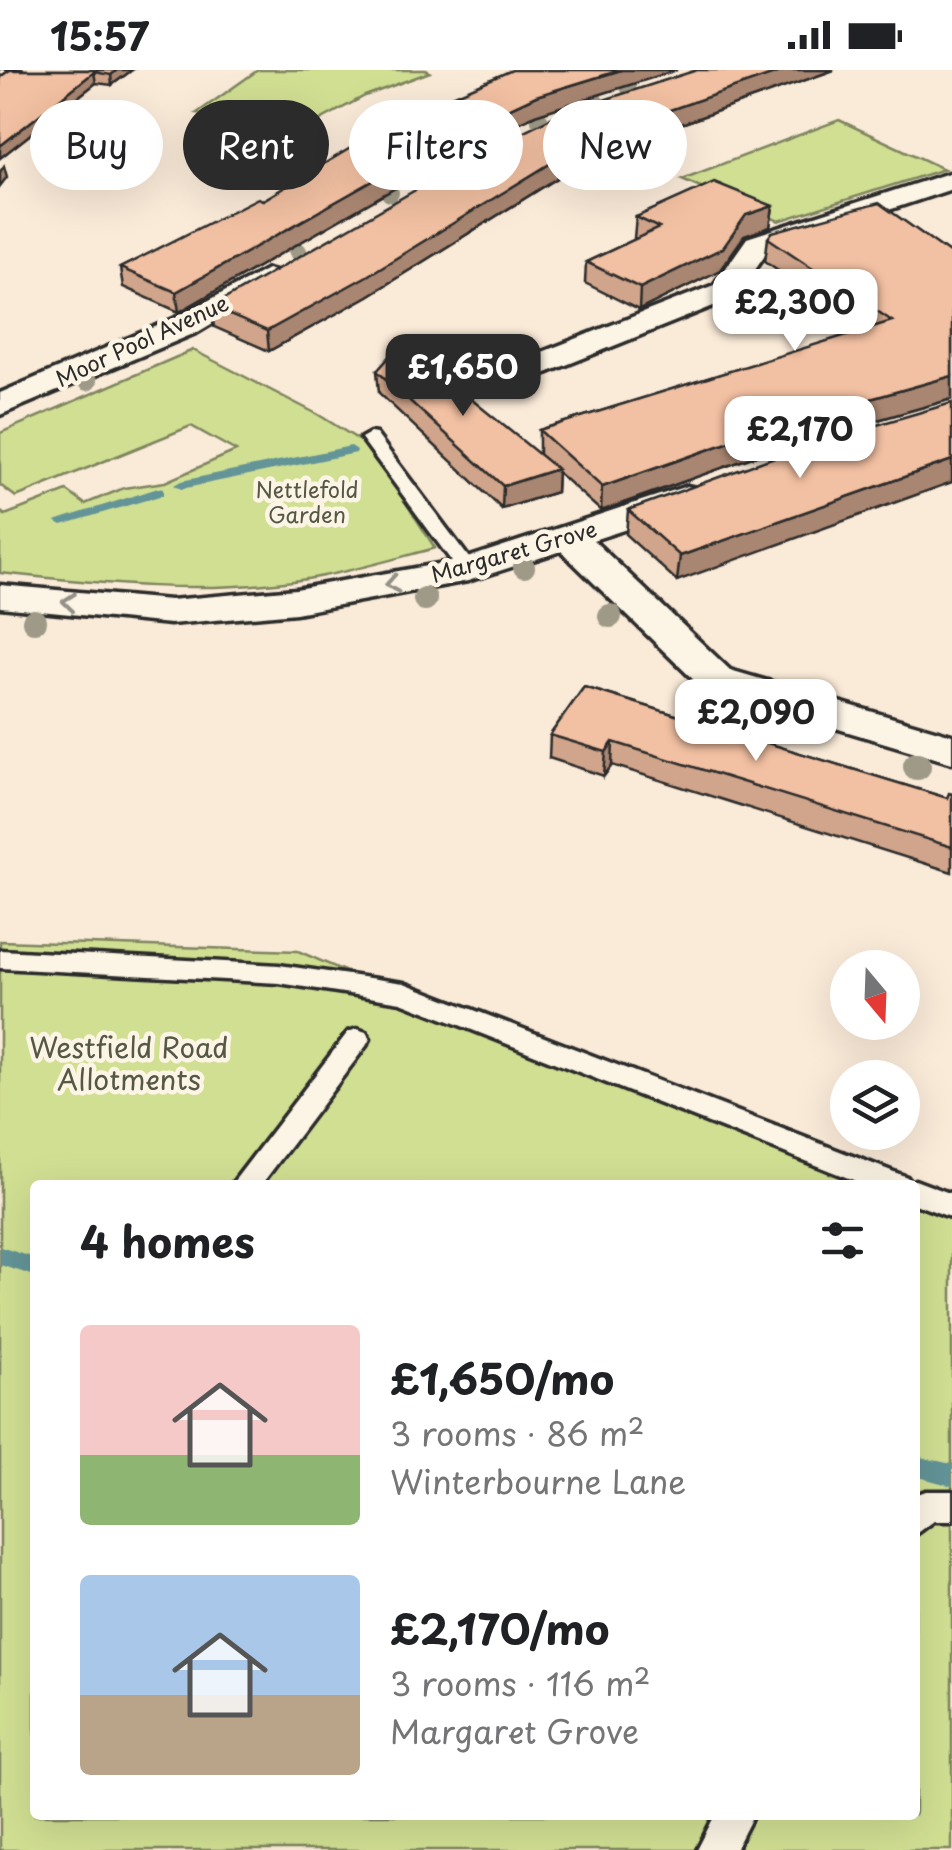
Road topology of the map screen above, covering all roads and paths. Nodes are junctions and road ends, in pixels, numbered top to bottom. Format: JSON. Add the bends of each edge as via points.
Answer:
{"nodes":[{"id":1,"x":9,"y":70,"type":"edge"},
{"id":2,"x":0,"y":77,"type":"edge"},
{"id":3,"x":952,"y":180,"type":"edge"},
{"id":4,"x":289,"y":266,"type":"edge"},
{"id":5,"x":530,"y":368,"type":"dead end"},
{"id":6,"x":0,"y":405,"type":"edge"},
{"id":7,"x":370,"y":438,"type":"dead end"},
{"id":8,"x":716,"y":486,"type":"edge"},
{"id":9,"x":570,"y":539,"type":"junction"},
{"id":10,"x":468,"y":570,"type":"junction"},
{"id":11,"x":0,"y":596,"type":"edge"},
{"id":12,"x":952,"y":749,"type":"edge"},
{"id":13,"x":0,"y":959,"type":"edge"},
{"id":14,"x":357,"y":1039,"type":"dead end"},
{"id":15,"x":249,"y":1180,"type":"edge"},
{"id":16,"x":884,"y":1180,"type":"edge"},
{"id":17,"x":920,"y":1194,"type":"edge"},
{"id":18,"x":952,"y":1206,"type":"edge"},
{"id":19,"x":733,"y":1820,"type":"edge"},
{"id":20,"x":715,"y":1850,"type":"edge"}],
"edges":[{"from":1,"to":2,"type":"street"},
{"from":3,"to":5,"type":"street","via":[[757,244],[725,291]]},
{"from":4,"to":6,"type":"street","name":"Moor Pool Avenue","via":[[187,325]]},
{"from":7,"to":10,"type":"lane"},
{"from":8,"to":9,"type":"street","name":"Margaret Grove"},
{"from":9,"to":10,"type":"street","name":"Margaret Grove"},
{"from":9,"to":12,"type":"street","via":[[716,679]]},
{"from":10,"to":11,"type":"street","name":"Margaret Grove","one_way":true,"via":[[296,602],[170,612]]},
{"from":13,"to":16,"type":"lane","via":[[279,974],[404,993]]},
{"from":14,"to":15,"type":"lane"},
{"from":17,"to":18,"type":"lane"},
{"from":19,"to":20,"type":"lane"}]}
